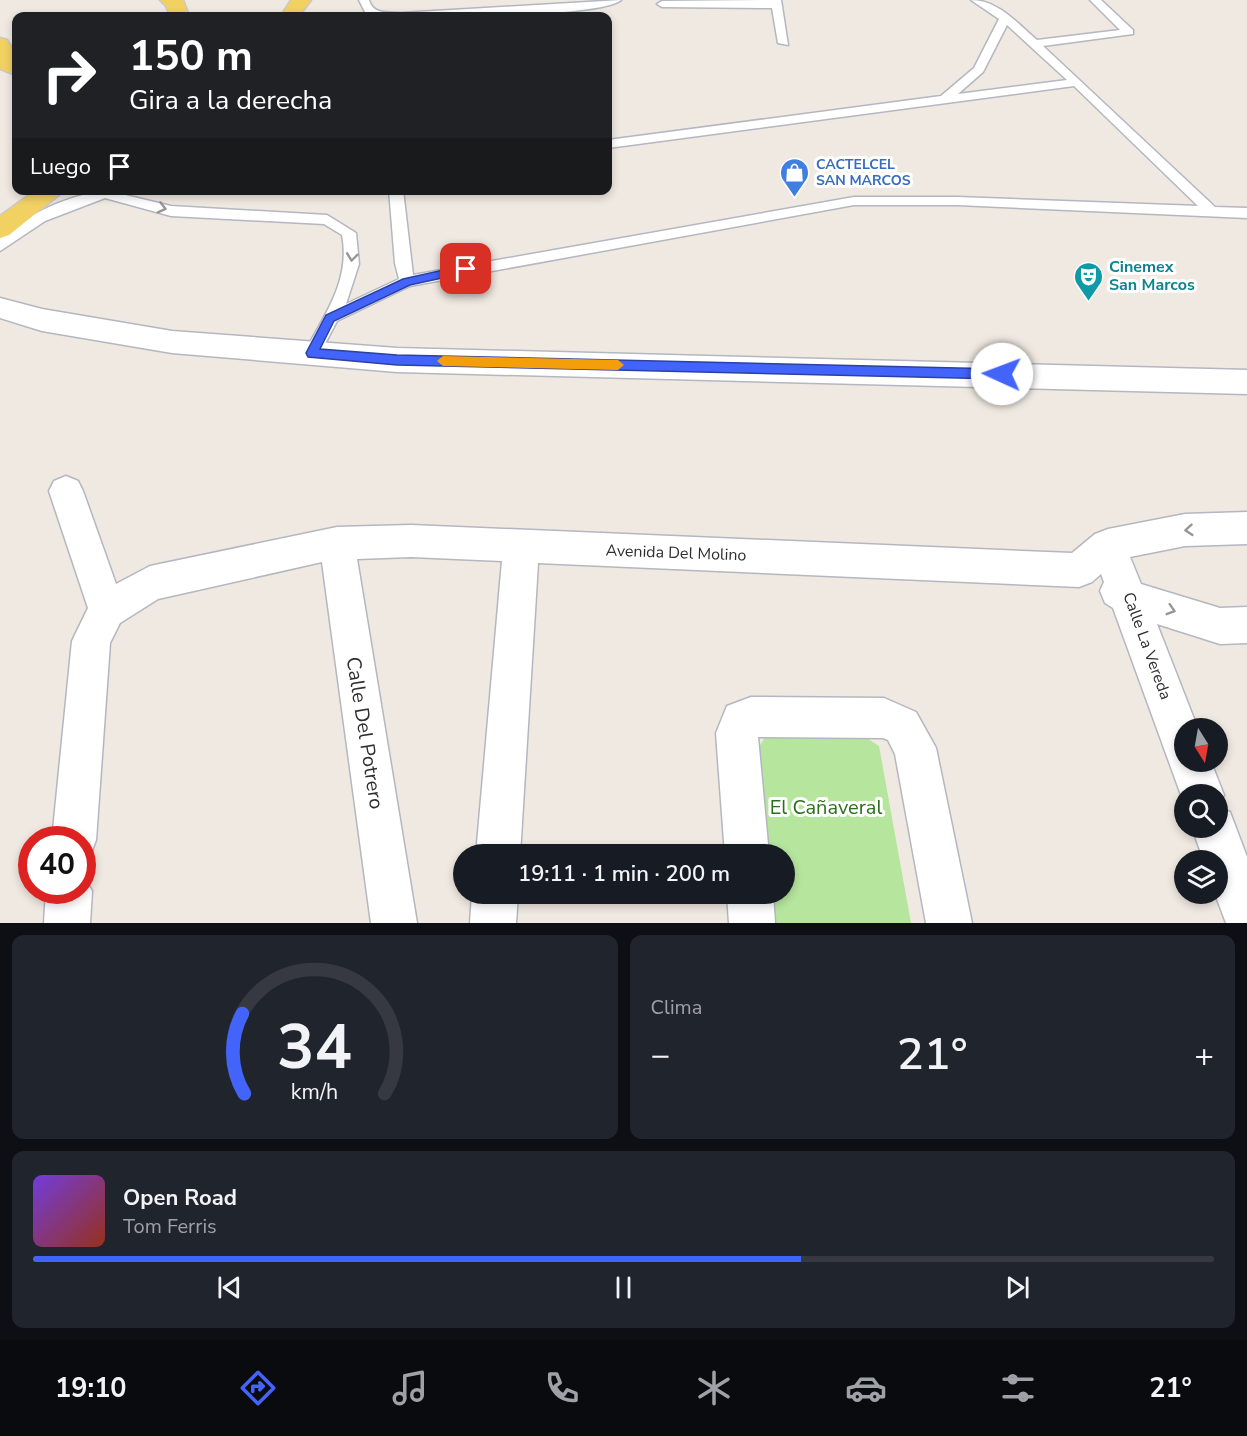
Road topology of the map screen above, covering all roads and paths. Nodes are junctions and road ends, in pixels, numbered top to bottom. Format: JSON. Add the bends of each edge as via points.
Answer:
{"nodes":[{"id":1,"x":170,"y":0,"type":"edge"},
{"id":2,"x":616,"y":0,"type":"edge"},
{"id":3,"x":976,"y":0,"type":"edge"},
{"id":4,"x":777,"y":2,"type":"edge"},
{"id":5,"x":1098,"y":3,"type":"edge"},
{"id":6,"x":662,"y":4,"type":"dead end"},
{"id":7,"x":509,"y":5,"type":"edge"},
{"id":8,"x":999,"y":10,"type":"edge"},
{"id":9,"x":178,"y":12,"type":"edge"},
{"id":10,"x":442,"y":12,"type":"edge"},
{"id":11,"x":0,"y":44,"type":"edge"},
{"id":12,"x":784,"y":44,"type":"dead end"},
{"id":13,"x":1035,"y":44,"type":"junction"},
{"id":14,"x":12,"y":67,"type":"edge"},
{"id":15,"x":1077,"y":82,"type":"junction"},
{"id":16,"x":945,"y":99,"type":"junction"},
{"id":17,"x":612,"y":143,"type":"edge"},
{"id":18,"x":46,"y":195,"type":"edge"},
{"id":19,"x":102,"y":195,"type":"edge"},
{"id":20,"x":109,"y":195,"type":"edge"},
{"id":21,"x":396,"y":195,"type":"edge"},
{"id":22,"x":1212,"y":213,"type":"junction"},
{"id":23,"x":1247,"y":213,"type":"edge"},
{"id":24,"x":0,"y":229,"type":"edge"},
{"id":25,"x":0,"y":246,"type":"edge"},
{"id":26,"x":407,"y":281,"type":"junction"},
{"id":27,"x":0,"y":308,"type":"edge"},
{"id":28,"x":330,"y":318,"type":"junction"},
{"id":29,"x":42,"y":320,"type":"junction"},
{"id":30,"x":0,"y":327,"type":"edge"},
{"id":31,"x":312,"y":353,"type":"junction"},
{"id":32,"x":1247,"y":382,"type":"edge"},
{"id":33,"x":66,"y":491,"type":"dead end"},
{"id":34,"x":1247,"y":528,"type":"edge"},
{"id":35,"x":337,"y":543,"type":"junction"},
{"id":36,"x":1108,"y":545,"type":"junction"},
{"id":37,"x":521,"y":547,"type":"junction"},
{"id":38,"x":1079,"y":570,"type":"junction"},
{"id":39,"x":1130,"y":598,"type":"junction"},
{"id":40,"x":107,"y":610,"type":"junction"},
{"id":41,"x":1247,"y":625,"type":"edge"},
{"id":42,"x":1174,"y":718,"type":"edge"},
{"id":43,"x":75,"y":826,"type":"edge"},
{"id":44,"x":1218,"y":838,"type":"edge"},
{"id":45,"x":499,"y":844,"type":"edge"},
{"id":46,"x":746,"y":844,"type":"edge"},
{"id":47,"x":68,"y":904,"type":"edge"},
{"id":48,"x":494,"y":904,"type":"edge"},
{"id":49,"x":751,"y":904,"type":"edge"},
{"id":50,"x":1247,"y":917,"type":"edge"},
{"id":51,"x":67,"y":923,"type":"edge"},
{"id":52,"x":394,"y":923,"type":"edge"},
{"id":53,"x":493,"y":923,"type":"edge"},
{"id":54,"x":752,"y":923,"type":"edge"},
{"id":55,"x":949,"y":923,"type":"edge"}],
"edges":[{"from":1,"to":9,"type":"main road"},
{"from":2,"to":7,"type":"lane","via":[[582,7]]},
{"from":3,"to":8,"type":"lane"},
{"from":4,"to":6,"type":"lane"},
{"from":4,"to":12,"type":"lane"},
{"from":5,"to":13,"type":"lane","via":[[1129,32]]},
{"from":7,"to":10,"type":"lane"},
{"from":8,"to":13,"type":"lane"},
{"from":8,"to":16,"type":"lane","via":[[979,70]]},
{"from":11,"to":14,"type":"main road","via":[[7,64]]},
{"from":13,"to":15,"type":"lane"},
{"from":15,"to":16,"type":"lane"},
{"from":15,"to":22,"type":"lane"},
{"from":16,"to":17,"type":"lane"},
{"from":18,"to":24,"type":"main road"},
{"from":19,"to":25,"type":"lane","via":[[48,212]]},
{"from":20,"to":28,"type":"lane","one_way":true,"via":[[171,211],[327,220],[349,233],[354,249],[348,281]]},
{"from":21,"to":26,"type":"lane"},
{"from":22,"to":23,"type":"lane"},
{"from":22,"to":26,"type":"lane","via":[[957,201],[854,201]]},
{"from":26,"to":28,"type":"lane"},
{"from":27,"to":29,"type":"street"},
{"from":28,"to":31,"type":"lane"},
{"from":29,"to":30,"type":"street"},
{"from":29,"to":31,"type":"street","via":[[172,342]]},
{"from":31,"to":32,"type":"street","via":[[397,360]]},
{"from":33,"to":40,"type":"street"},
{"from":34,"to":36,"type":"street","one_way":true,"via":[[1185,530]]},
{"from":35,"to":37,"type":"street","name":"Avenida Del Molino","via":[[411,541]]},
{"from":35,"to":40,"type":"street","name":"Avenida Del Molino","via":[[150,583]]},
{"from":35,"to":52,"type":"street","name":"Calle Del Potrero"},
{"from":36,"to":38,"type":"street"},
{"from":36,"to":39,"type":"street","name":"Calle La Vereda"},
{"from":37,"to":38,"type":"street","name":"Avenida Del Molino"},
{"from":37,"to":45,"type":"street"},
{"from":38,"to":39,"type":"street"},
{"from":39,"to":41,"type":"street","one_way":true,"via":[[1220,626]]},
{"from":39,"to":42,"type":"street","name":"Calle La Vereda"},
{"from":40,"to":43,"type":"street","via":[[91,641]]},
{"from":44,"to":50,"type":"street"},
{"from":46,"to":55,"type":"street","via":[[737,733],[741,720],[884,718],[902,726],[915,748]]},
{"from":47,"to":51,"type":"street"},
{"from":48,"to":53,"type":"street"},
{"from":49,"to":54,"type":"street"}]}
